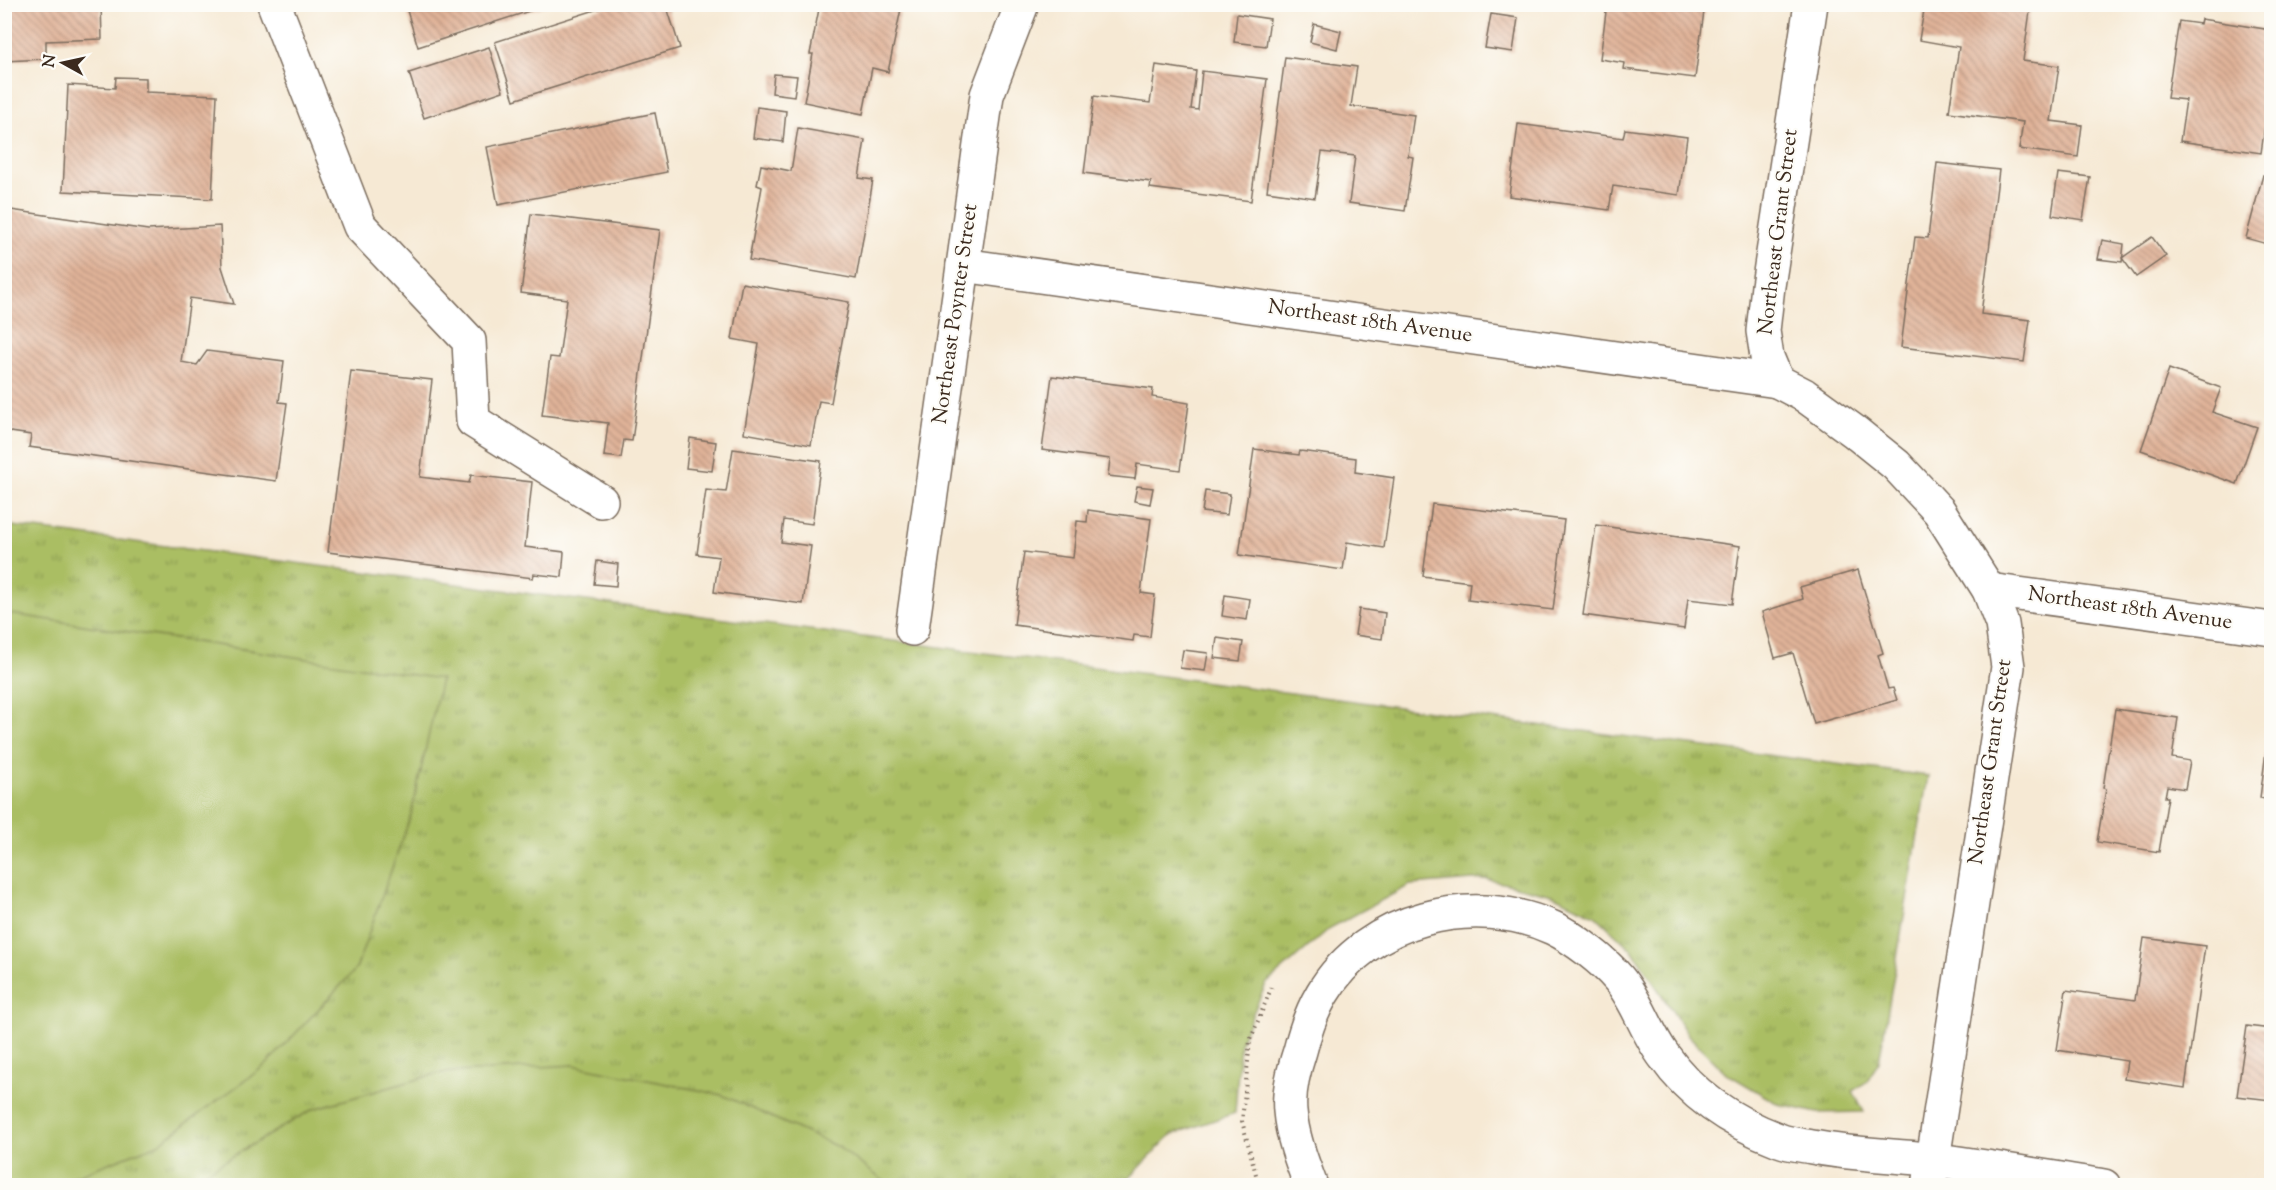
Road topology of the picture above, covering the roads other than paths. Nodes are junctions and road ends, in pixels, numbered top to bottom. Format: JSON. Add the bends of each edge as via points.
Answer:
{"nodes":[{"id":1,"x":274,"y":4,"type":"edge"},
{"id":2,"x":1022,"y":4,"type":"edge"},
{"id":3,"x":1810,"y":4,"type":"edge"},
{"id":4,"x":963,"y":265,"type":"junction"},
{"id":5,"x":1777,"y":381,"type":"junction"},
{"id":6,"x":601,"y":501,"type":"dead end"},
{"id":7,"x":1989,"y":590,"type":"junction"},
{"id":8,"x":912,"y":629,"type":"dead end"},
{"id":9,"x":2271,"y":629,"type":"edge"},
{"id":10,"x":1930,"y":1173,"type":"edge"},
{"id":11,"x":1311,"y":1185,"type":"edge"},
{"id":12,"x":2104,"y":1185,"type":"edge"}],
"edges":[{"from":1,"to":6,"type":"street","via":[[360,226],[469,341],[473,421]]},
{"from":2,"to":4,"type":"street","name":"Northeast Poynter Street","via":[[987,95]]},
{"from":3,"to":5,"type":"street","name":"Northeast Grant Street","via":[[1763,331],[1767,357]]},
{"from":4,"to":5,"type":"street","name":"Northeast 18th Avenue"},
{"from":4,"to":8,"type":"street","name":"Northeast Poynter Street"},
{"from":5,"to":7,"type":"street","name":"Northeast Grant Street","via":[[1825,409],[1896,465],[1939,511]]},
{"from":7,"to":9,"type":"street","name":"Northeast 18th Avenue"},
{"from":7,"to":10,"type":"street","name":"Northeast Grant Street","via":[[2002,624],[2008,668]]},
{"from":10,"to":11,"type":"street","via":[[1782,1142],[1724,1113],[1693,1090],[1663,1056],[1619,979],[1586,949],[1553,928],[1515,916],[1474,911],[1441,914],[1375,939],[1347,962],[1323,993],[1305,1029],[1294,1070],[1290,1110],[1297,1147]]},
{"from":10,"to":12,"type":"street"}]}
